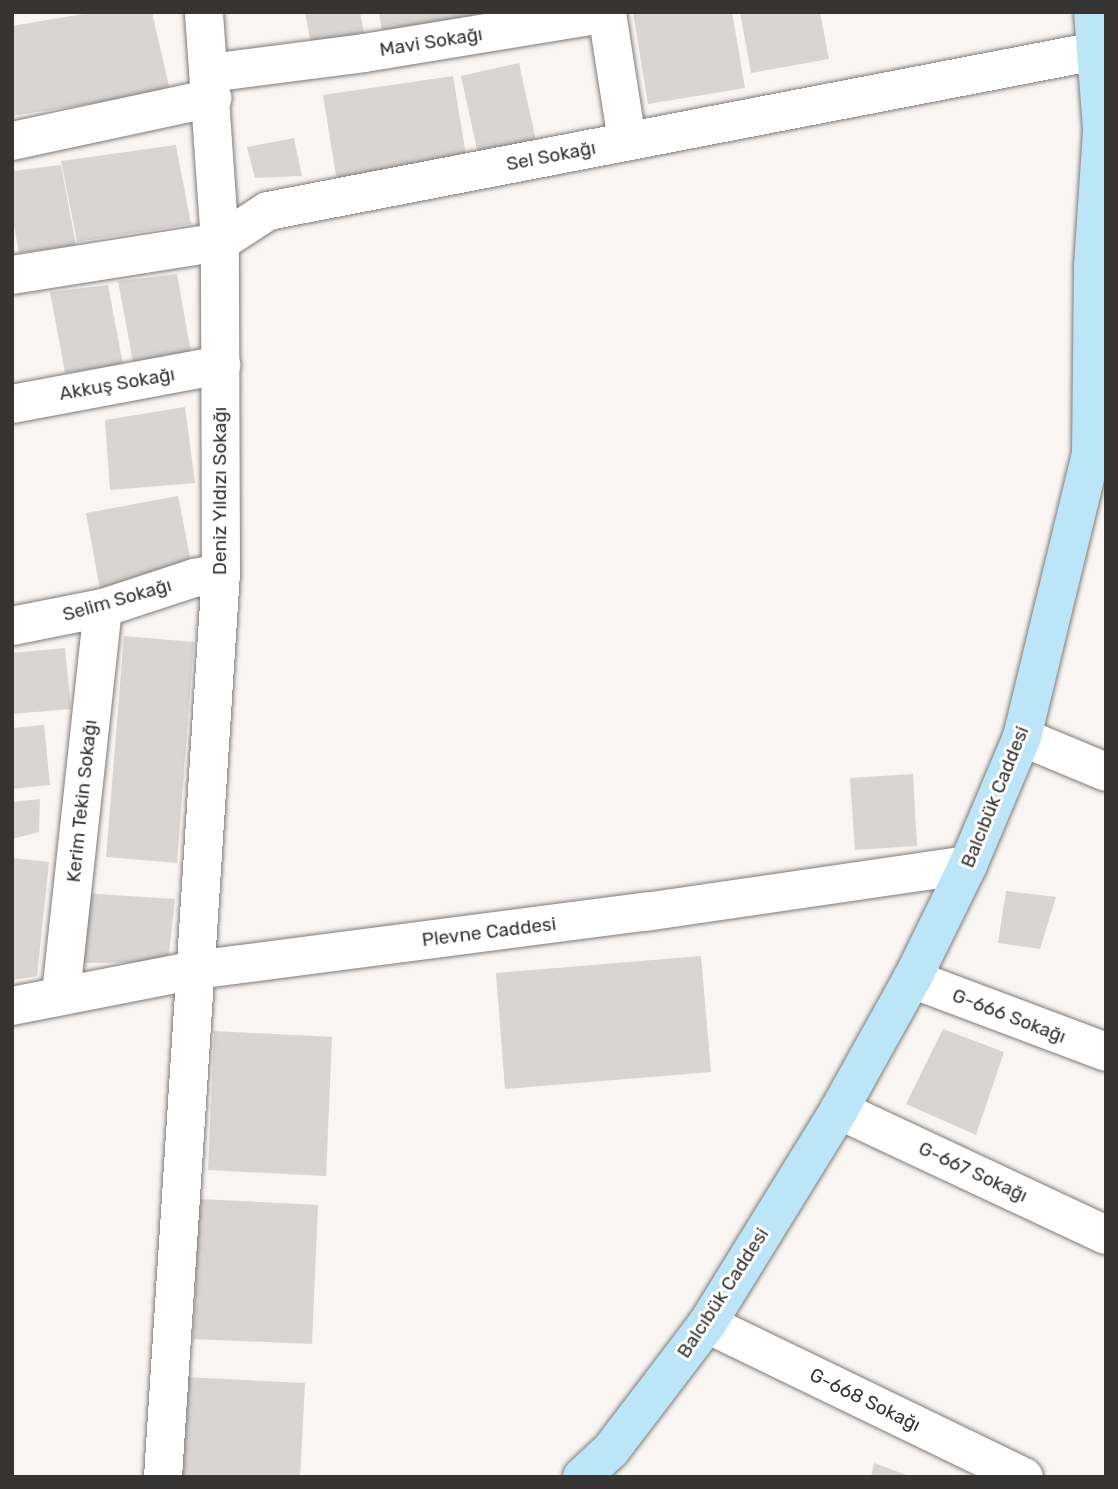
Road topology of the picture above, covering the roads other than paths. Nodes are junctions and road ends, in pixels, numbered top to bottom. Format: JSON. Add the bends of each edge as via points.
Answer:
{"nodes":[{"id":1,"x":204,"y":12,"type":"edge"},
{"id":2,"x":1093,"y":12,"type":"edge"},
{"id":3,"x":1096,"y":51,"type":"junction"},
{"id":4,"x":211,"y":86,"type":"junction"},
{"id":5,"x":12,"y":141,"type":"edge"},
{"id":6,"x":627,"y":141,"type":"junction"},
{"id":7,"x":219,"y":242,"type":"junction"},
{"id":8,"x":12,"y":275,"type":"edge"},
{"id":9,"x":221,"y":365,"type":"junction"},
{"id":10,"x":12,"y":404,"type":"edge"},
{"id":11,"x":1098,"y":454,"type":"edge"},
{"id":12,"x":220,"y":573,"type":"junction"},
{"id":13,"x":103,"y":608,"type":"junction"},
{"id":14,"x":12,"y":626,"type":"edge"},
{"id":15,"x":1022,"y":737,"type":"junction"},
{"id":16,"x":1106,"y":772,"type":"edge"},
{"id":17,"x":968,"y":865,"type":"junction"},
{"id":18,"x":196,"y":970,"type":"junction"},
{"id":19,"x":912,"y":979,"type":"junction"},
{"id":20,"x":61,"y":994,"type":"junction"},
{"id":21,"x":12,"y":1006,"type":"edge"},
{"id":22,"x":1106,"y":1052,"type":"edge"},
{"id":23,"x":839,"y":1110,"type":"junction"},
{"id":24,"x":1106,"y":1235,"type":"edge"},
{"id":25,"x":707,"y":1324,"type":"junction"},
{"id":26,"x":163,"y":1477,"type":"edge"},
{"id":27,"x":582,"y":1477,"type":"edge"},
{"id":28,"x":1024,"y":1477,"type":"edge"}],
"edges":[{"from":1,"to":4,"type":"street","name":"Deniz Yıldızı Sokağı"},
{"from":2,"to":3,"type":"main road","name":"Balcıbük Caddesi"},
{"from":3,"to":6,"type":"street","name":"Sel Sokağı"},
{"from":3,"to":11,"type":"main road","name":"Balcıbük Caddesi","via":[[1102,130],[1093,266]]},
{"from":4,"to":5,"type":"street"},
{"from":4,"to":6,"type":"street","name":"Mavi Sokağı","via":[[364,53],[607,13]]},
{"from":4,"to":7,"type":"street","name":"Deniz Yıldızı Sokağı"},
{"from":6,"to":7,"type":"street","name":"Sel Sokağı","via":[[268,211]]},
{"from":7,"to":8,"type":"street","name":"Sel Sokağı"},
{"from":7,"to":9,"type":"street","name":"Deniz Yıldızı Sokağı"},
{"from":9,"to":10,"type":"street","name":"Akkuş Sokağı"},
{"from":9,"to":12,"type":"street","name":"Deniz Yıldızı Sokağı"},
{"from":11,"to":15,"type":"main road","name":"Balcıbük Caddesi"},
{"from":12,"to":13,"type":"street","name":"Selim Sokağı"},
{"from":12,"to":18,"type":"street","name":"Deniz Yıldızı Sokağı"},
{"from":13,"to":14,"type":"street","name":"Selim Sokağı"},
{"from":13,"to":20,"type":"street","name":"Kerim Tekin Sokağı"},
{"from":15,"to":16,"type":"street"},
{"from":15,"to":17,"type":"main road","name":"Balcıbük Caddesi"},
{"from":17,"to":18,"type":"street","name":"Plevne Caddesi"},
{"from":17,"to":19,"type":"main road","name":"Balcıbük Caddesi"},
{"from":18,"to":20,"type":"street","name":"Plevne Caddesi"},
{"from":18,"to":26,"type":"street","name":"Deniz Yıldızı Sokağı"},
{"from":19,"to":22,"type":"street","name":"G-666 Sokağı"},
{"from":19,"to":23,"type":"main road","name":"Balcıbük Caddesi"},
{"from":20,"to":21,"type":"street","name":"Plevne Caddesi"},
{"from":23,"to":24,"type":"street","name":"G-667 Sokağı"},
{"from":23,"to":25,"type":"main road","name":"Balcıbük Caddesi"},
{"from":25,"to":27,"type":"main road","name":"Balcıbük Caddesi","via":[[611,1450]]},
{"from":25,"to":28,"type":"street","name":"G-668 Sokağı"}]}
